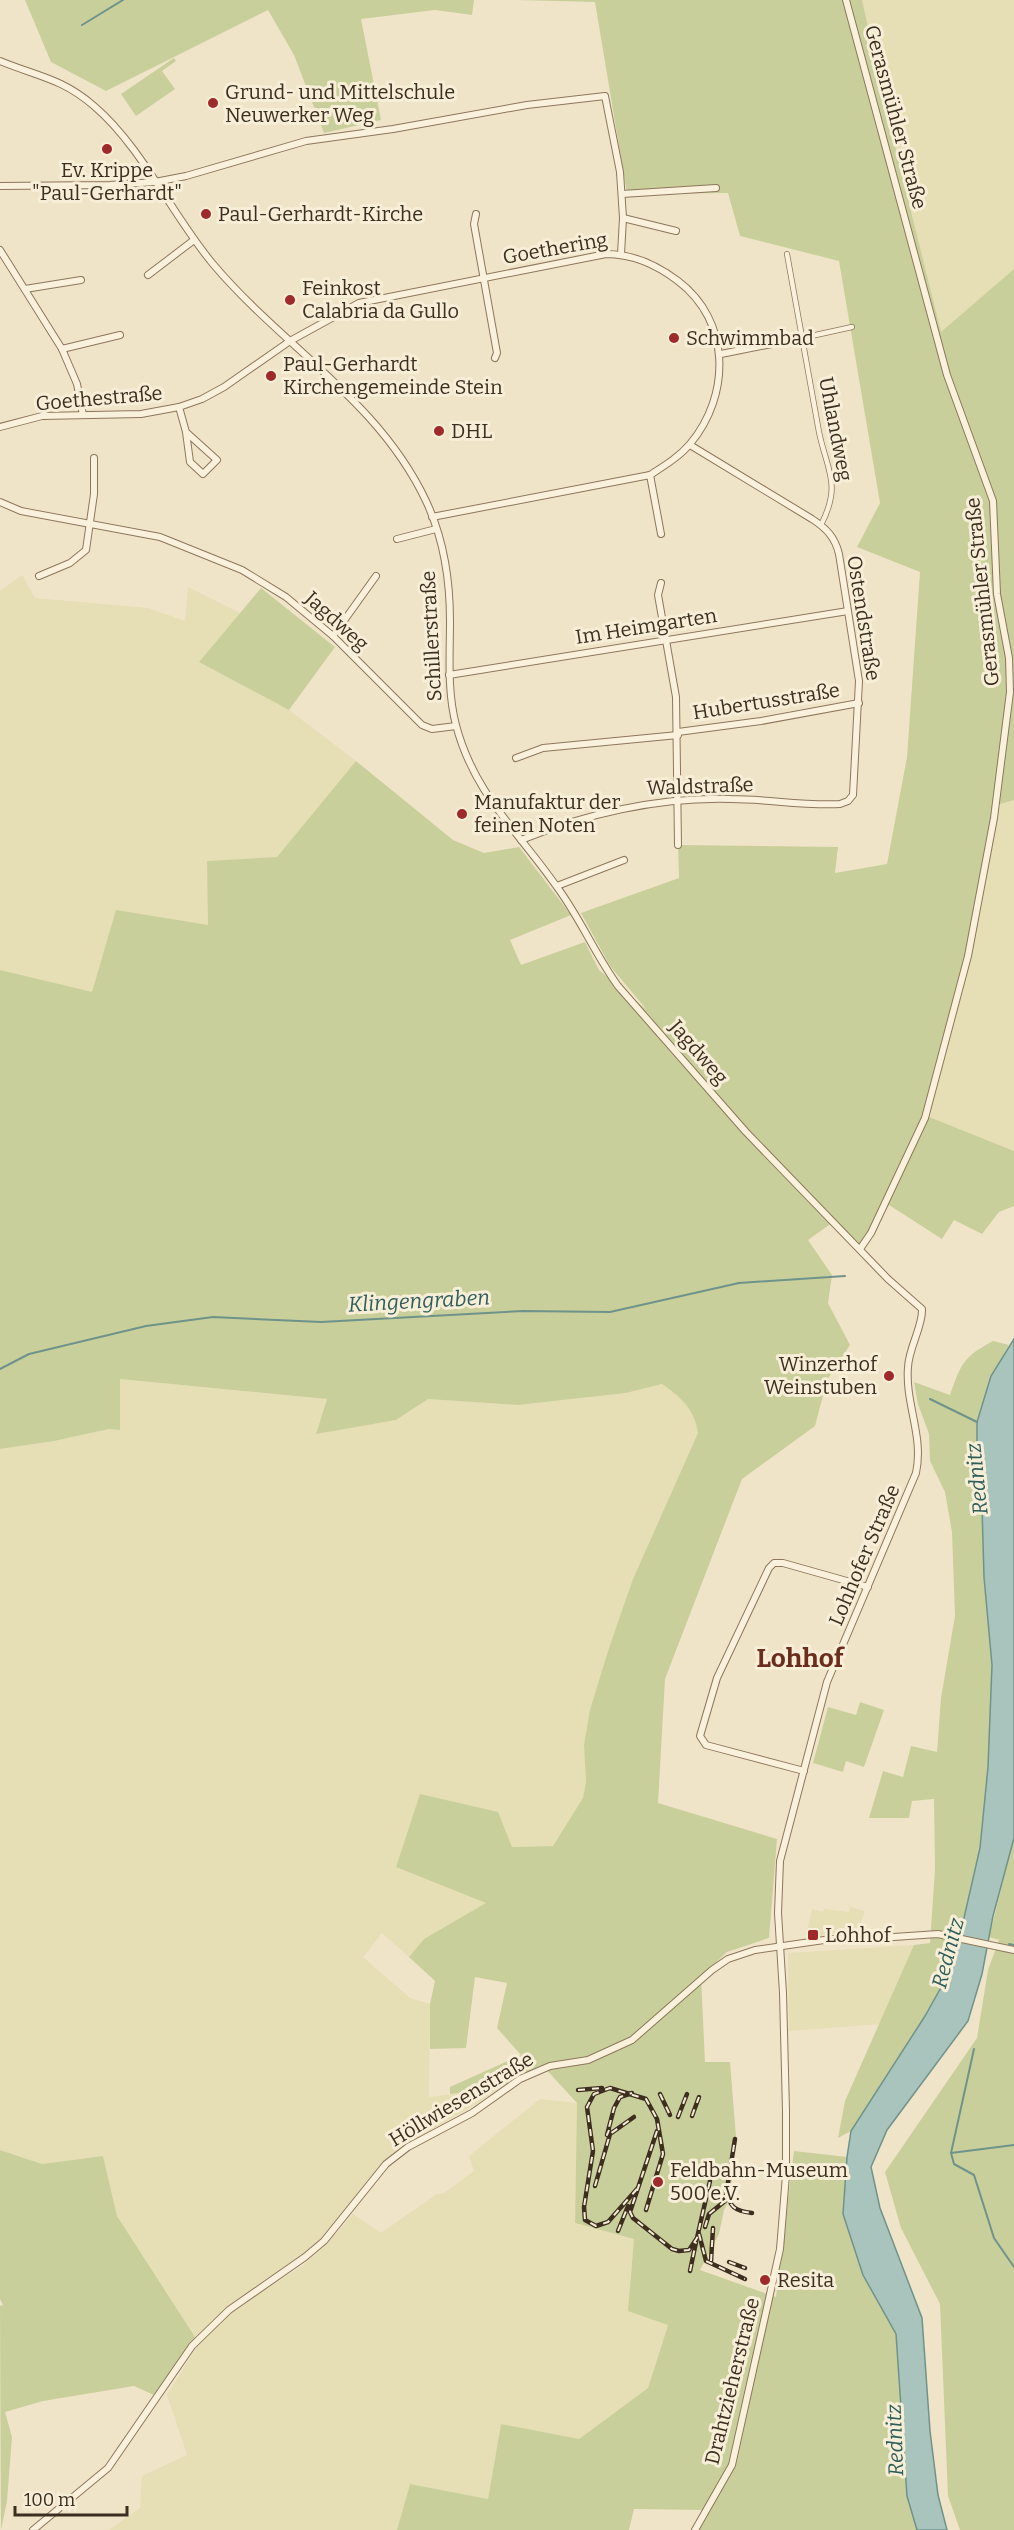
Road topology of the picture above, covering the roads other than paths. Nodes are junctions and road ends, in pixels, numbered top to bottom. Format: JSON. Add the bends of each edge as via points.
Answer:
{"nodes":[{"id":1,"x":846,"y":0,"type":"edge"},
{"id":2,"x":0,"y":61,"type":"edge"},
{"id":3,"x":155,"y":182,"type":"junction"},
{"id":4,"x":0,"y":186,"type":"edge"},
{"id":5,"x":716,"y":188,"type":"dead end"},
{"id":6,"x":622,"y":194,"type":"junction"},
{"id":7,"x":476,"y":214,"type":"dead end"},
{"id":8,"x":623,"y":218,"type":"junction"},
{"id":9,"x":676,"y":231,"type":"dead end"},
{"id":10,"x":194,"y":240,"type":"junction"},
{"id":11,"x":0,"y":250,"type":"edge"},
{"id":12,"x":621,"y":254,"type":"junction"},
{"id":13,"x":787,"y":254,"type":"dead end"},
{"id":14,"x":148,"y":275,"type":"dead end"},
{"id":15,"x":483,"y":277,"type":"junction"},
{"id":16,"x":81,"y":280,"type":"dead end"},
{"id":17,"x":25,"y":289,"type":"junction"},
{"id":18,"x":852,"y":327,"type":"dead end"},
{"id":19,"x":120,"y":335,"type":"dead end"},
{"id":20,"x":801,"y":338,"type":"junction"},
{"id":21,"x":290,"y":341,"type":"junction"},
{"id":22,"x":62,"y":349,"type":"junction"},
{"id":23,"x":721,"y":354,"type":"junction"},
{"id":24,"x":495,"y":358,"type":"dead end"},
{"id":25,"x":179,"y":407,"type":"junction"},
{"id":26,"x":83,"y":415,"type":"junction"},
{"id":27,"x":0,"y":428,"type":"edge"},
{"id":28,"x":186,"y":432,"type":"junction"},
{"id":29,"x":690,"y":445,"type":"junction"},
{"id":30,"x":94,"y":458,"type":"dead end"},
{"id":31,"x":650,"y":475,"type":"junction"},
{"id":32,"x":0,"y":502,"type":"edge"},
{"id":33,"x":432,"y":517,"type":"junction"},
{"id":34,"x":91,"y":524,"type":"junction"},
{"id":35,"x":821,"y":525,"type":"junction"},
{"id":36,"x":436,"y":529,"type":"junction"},
{"id":37,"x":661,"y":534,"type":"dead end"},
{"id":38,"x":397,"y":539,"type":"dead end"},
{"id":39,"x":39,"y":576,"type":"dead end"},
{"id":40,"x":376,"y":576,"type":"dead end"},
{"id":41,"x":661,"y":583,"type":"dead end"},
{"id":42,"x":848,"y":611,"type":"junction"},
{"id":43,"x":333,"y":636,"type":"junction"},
{"id":44,"x":666,"y":641,"type":"junction"},
{"id":45,"x":449,"y":675,"type":"junction"},
{"id":46,"x":859,"y":703,"type":"junction"},
{"id":47,"x":456,"y":726,"type":"junction"},
{"id":48,"x":678,"y":734,"type":"junction"},
{"id":49,"x":516,"y":758,"type":"dead end"},
{"id":50,"x":676,"y":800,"type":"junction"},
{"id":51,"x":848,"y":801,"type":"joint"},
{"id":52,"x":521,"y":840,"type":"junction"},
{"id":53,"x":678,"y":845,"type":"dead end"},
{"id":54,"x":624,"y":861,"type":"dead end"},
{"id":55,"x":557,"y":886,"type":"junction"},
{"id":56,"x":860,"y":1249,"type":"junction"},
{"id":57,"x":922,"y":1317,"type":"joint"},
{"id":58,"x":868,"y":1587,"type":"junction"},
{"id":59,"x":804,"y":1771,"type":"junction"},
{"id":60,"x":779,"y":1944,"type":"junction"},
{"id":61,"x":1014,"y":1950,"type":"edge"},
{"id":62,"x":33,"y":2530,"type":"edge"},
{"id":63,"x":696,"y":2530,"type":"edge"}],
"edges":[{"from":1,"to":56,"type":"street","name":"Gerasmühler Straße","via":[[947,375],[993,501],[998,594],[1009,658],[1010,692],[994,818],[966,967],[925,1118]]},
{"from":2,"to":3,"type":"street","name":"Schillerstraße","via":[[53,79],[92,104],[117,130]]},
{"from":3,"to":4,"type":"street"},
{"from":3,"to":6,"type":"street","via":[[306,141],[605,96]]},
{"from":3,"to":10,"type":"street","name":"Schillerstraße"},
{"from":5,"to":6,"type":"street"},
{"from":6,"to":8,"type":"street"},
{"from":7,"to":15,"type":"street","via":[[474,224]]},
{"from":8,"to":9,"type":"street"},
{"from":8,"to":12,"type":"street"},
{"from":10,"to":14,"type":"street"},
{"from":10,"to":21,"type":"street","name":"Schillerstraße","via":[[243,297]]},
{"from":11,"to":17,"type":"street"},
{"from":12,"to":15,"type":"street","name":"Goethering"},
{"from":12,"to":23,"type":"street","name":"Goethering","via":[[652,264],[685,286],[710,319]]},
{"from":13,"to":20,"type":"street","name":"Uhlandweg"},
{"from":15,"to":21,"type":"street","name":"Goethering","via":[[359,303]]},
{"from":15,"to":24,"type":"street","name":"Goethering"},
{"from":16,"to":17,"type":"street"},
{"from":17,"to":22,"type":"street"},
{"from":18,"to":20,"type":"street"},
{"from":19,"to":22,"type":"street"},
{"from":20,"to":23,"type":"street"},
{"from":20,"to":35,"type":"street","name":"Uhlandweg","via":[[833,489]]},
{"from":21,"to":25,"type":"street","name":"Goethestraße","via":[[224,387]]},
{"from":21,"to":33,"type":"street","name":"Schillerstraße","via":[[373,420],[406,464]]},
{"from":22,"to":26,"type":"street","via":[[77,384]]},
{"from":23,"to":29,"type":"street","name":"Goethering","via":[[719,390],[707,420]]},
{"from":25,"to":26,"type":"street","name":"Goethestraße","via":[[141,414]]},
{"from":25,"to":28,"type":"street"},
{"from":26,"to":27,"type":"street","name":"Goethestraße","via":[[42,416]]},
{"from":28,"to":28,"type":"street","via":[[190,462],[203,474],[217,460]]},
{"from":29,"to":31,"type":"street","name":"Goethering"},
{"from":29,"to":35,"type":"street","name":"Ostendstraße"},
{"from":30,"to":34,"type":"street"},
{"from":31,"to":33,"type":"street","name":"Goethering"},
{"from":31,"to":37,"type":"street"},
{"from":32,"to":34,"type":"street","name":"Jagdweg","via":[[21,512]]},
{"from":33,"to":36,"type":"street","name":"Schillerstraße"},
{"from":34,"to":39,"type":"street","via":[[87,549],[70,563]]},
{"from":34,"to":43,"type":"street","name":"Jagdweg","via":[[160,537],[242,570],[286,597]]},
{"from":35,"to":42,"type":"street","name":"Ostendstraße","via":[[831,534],[837,548]]},
{"from":36,"to":38,"type":"street"},
{"from":36,"to":45,"type":"street","name":"Schillerstraße","via":[[449,593]]},
{"from":40,"to":43,"type":"street"},
{"from":41,"to":44,"type":"street","via":[[658,595]]},
{"from":42,"to":44,"type":"street","name":"Im Heimgarten"},
{"from":42,"to":46,"type":"street","name":"Ostendstraße"},
{"from":43,"to":47,"type":"street","name":"Jagdweg","via":[[422,725],[432,729]]},
{"from":44,"to":45,"type":"street","name":"Im Heimgarten"},
{"from":44,"to":48,"type":"street"},
{"from":45,"to":47,"type":"street","name":"Schillerstraße"},
{"from":46,"to":48,"type":"street","name":"Hubertusstraße"},
{"from":46,"to":51,"type":"street","name":"Ostendstraße","via":[[854,790]]},
{"from":47,"to":52,"type":"street","name":"Jagdweg","via":[[473,773]]},
{"from":48,"to":49,"type":"street","name":"Hubertusstraße","via":[[543,748]]},
{"from":48,"to":50,"type":"street"},
{"from":50,"to":51,"type":"street","name":"Waldstraße","via":[[836,804]]},
{"from":50,"to":52,"type":"street","name":"Waldstraße","via":[[600,813]]},
{"from":50,"to":53,"type":"street"},
{"from":52,"to":55,"type":"street","name":"Jagdweg"},
{"from":54,"to":55,"type":"street"},
{"from":55,"to":56,"type":"street","name":"Jagdweg","via":[[618,986],[739,1124]]},
{"from":56,"to":57,"type":"street","name":"Jagdweg","via":[[922,1309]]},
{"from":57,"to":58,"type":"street","name":"Lohhofer Straße","via":[[908,1366],[908,1399],[918,1438],[918,1463]]},
{"from":58,"to":59,"type":"street","name":"Lohhofer Straße","via":[[827,1682]]},
{"from":58,"to":59,"type":"street","via":[[774,1563],[717,1678],[700,1736],[706,1745]]},
{"from":59,"to":60,"type":"street","name":"Lohhofer Straße","via":[[780,1861]]},
{"from":60,"to":61,"type":"street","name":"Höllwiesenstraße","via":[[944,1934]]},
{"from":60,"to":62,"type":"street","name":"Höllwiesenstraße","via":[[728,1959],[632,2040],[588,2060],[550,2066],[520,2079],[472,2113],[396,2156],[324,2241],[229,2310],[192,2346],[108,2468]]},
{"from":60,"to":63,"type":"street","name":"Drahtzieherstraße","via":[[786,2110],[780,2249],[732,2466]]}]}
